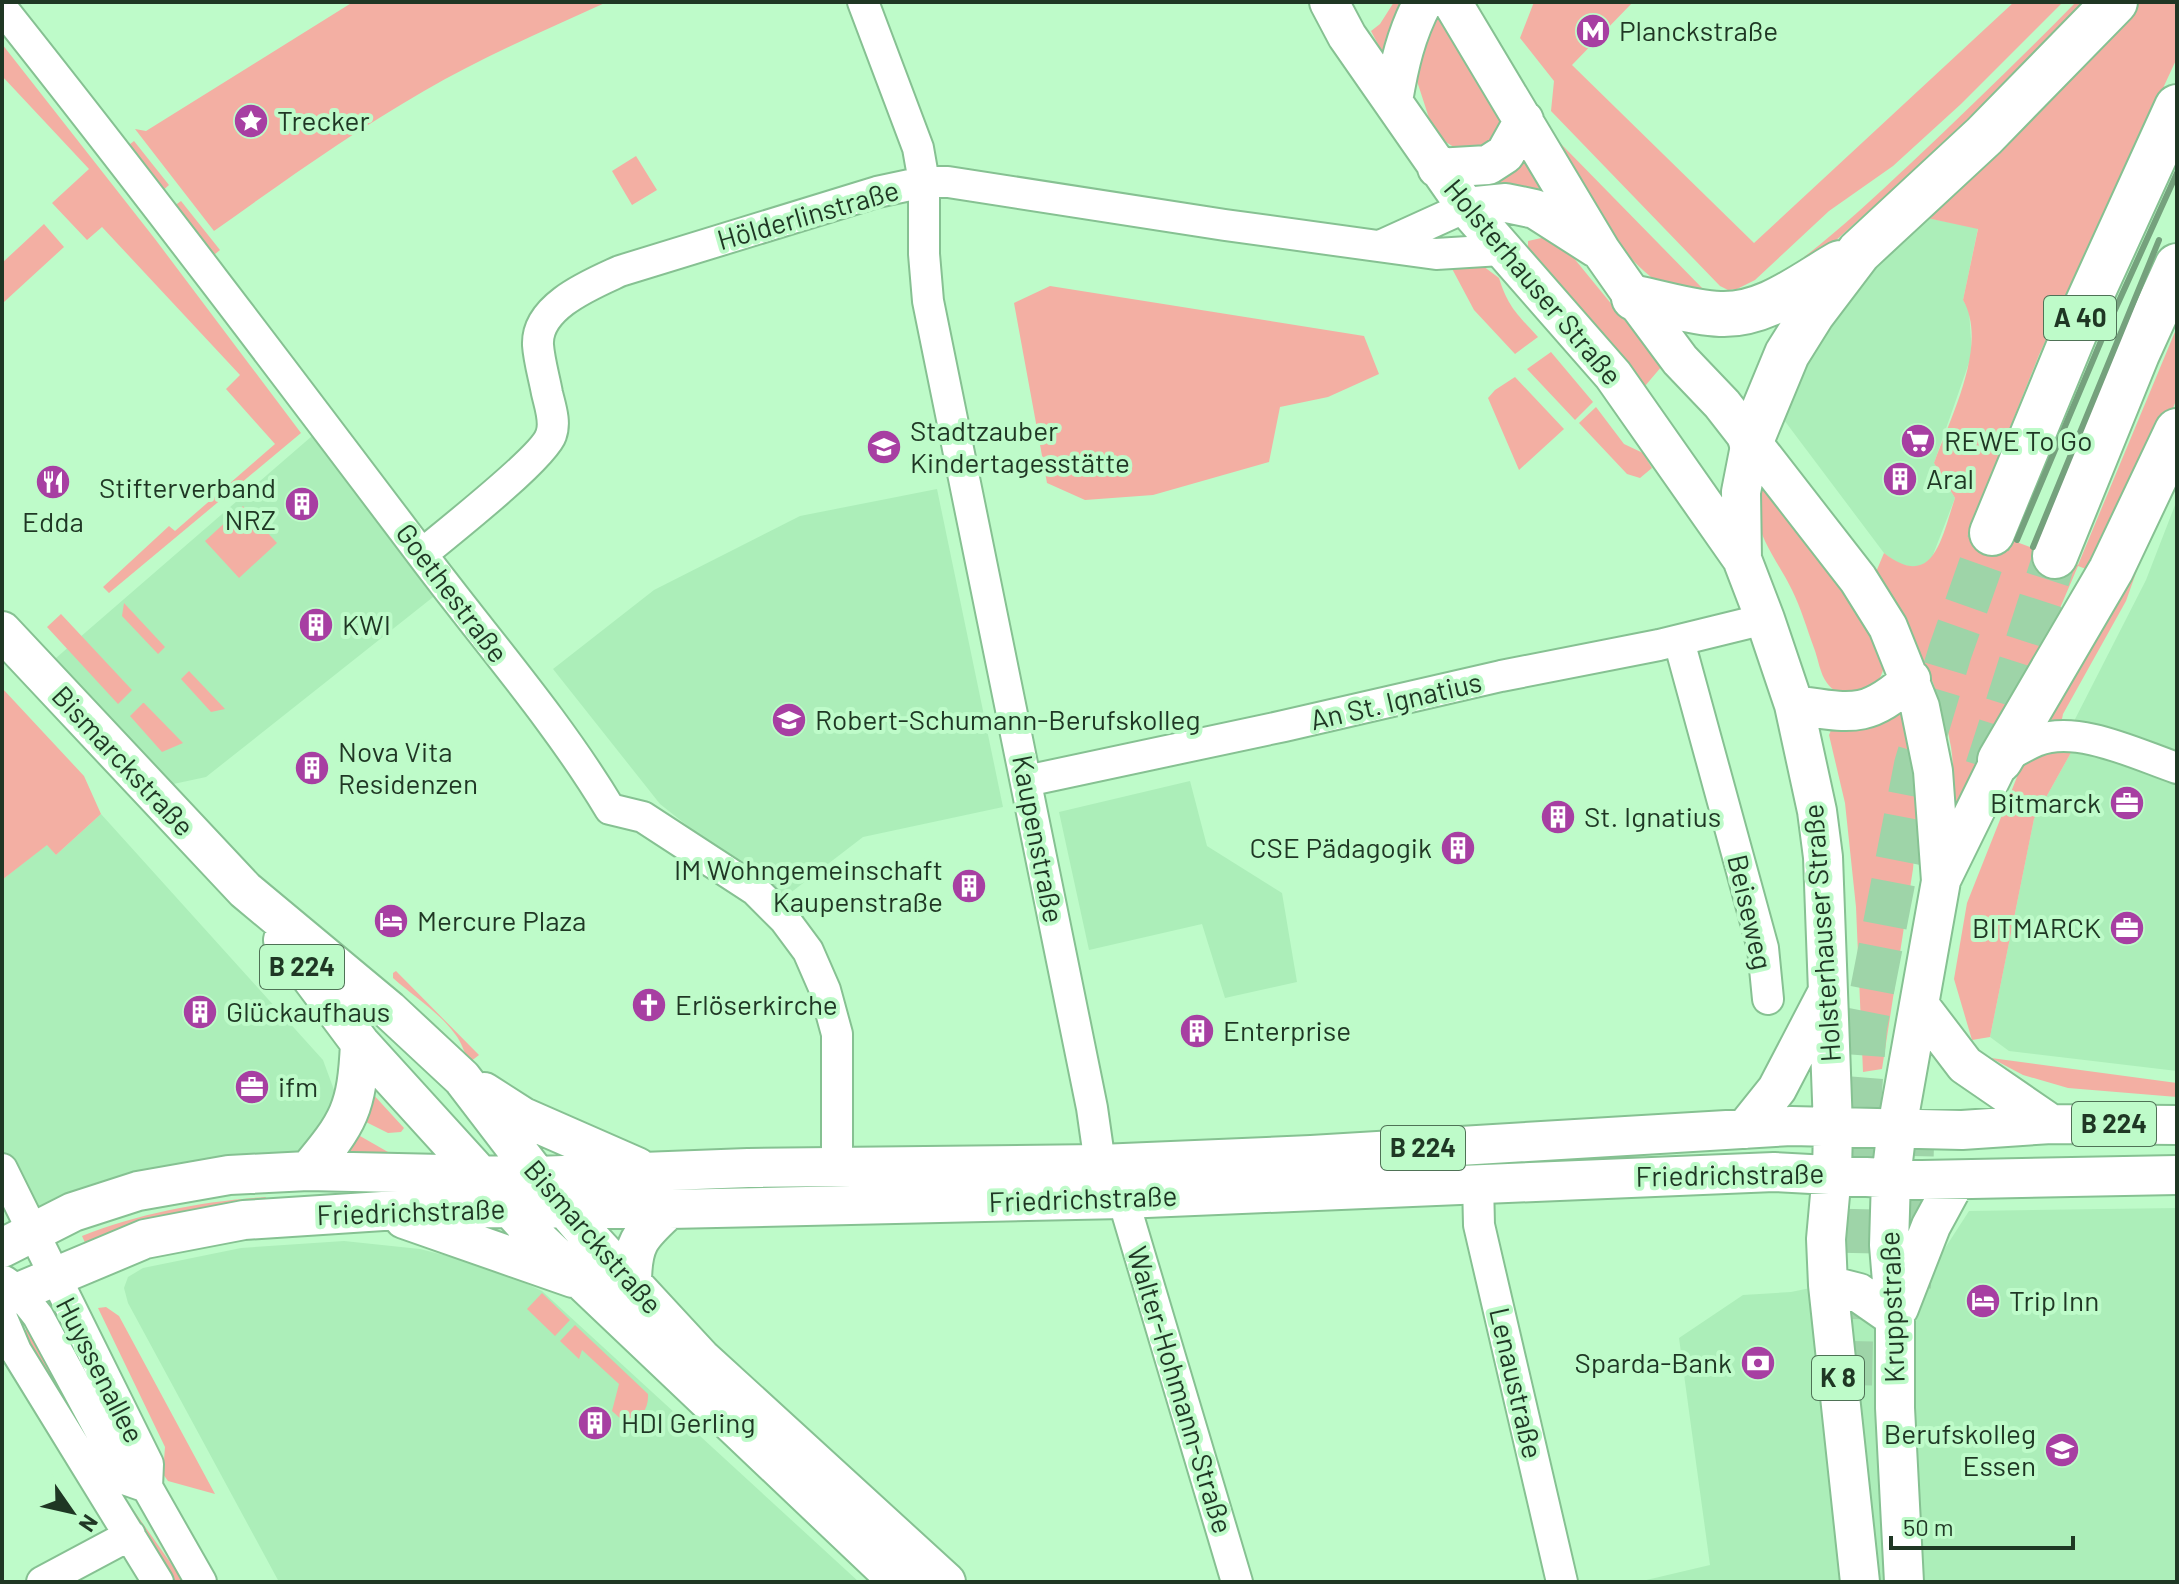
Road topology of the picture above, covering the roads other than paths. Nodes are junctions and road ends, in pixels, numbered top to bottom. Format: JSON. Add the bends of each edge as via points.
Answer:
{"nodes":[{"id":1,"x":863,"y":2,"type":"edge"},
{"id":2,"x":1329,"y":2,"type":"edge"},
{"id":3,"x":1423,"y":2,"type":"edge"},
{"id":4,"x":1452,"y":2,"type":"edge"},
{"id":5,"x":2115,"y":2,"type":"edge"},
{"id":6,"x":2,"y":8,"type":"edge"},
{"id":7,"x":1474,"y":18,"type":"edge"},
{"id":8,"x":1393,"y":101,"type":"junction"},
{"id":9,"x":2177,"y":107,"type":"edge"},
{"id":10,"x":1524,"y":120,"type":"junction"},
{"id":11,"x":1437,"y":168,"type":"junction"},
{"id":12,"x":924,"y":182,"type":"junction"},
{"id":13,"x":1466,"y":207,"type":"junction"},
{"id":14,"x":1380,"y":246,"type":"junction"},
{"id":15,"x":1501,"y":250,"type":"junction"},
{"id":16,"x":1601,"y":251,"type":"junction"},
{"id":17,"x":1859,"y":252,"type":"junction"},
{"id":18,"x":2177,"y":266,"type":"edge"},
{"id":19,"x":1634,"y":298,"type":"junction"},
{"id":20,"x":2177,"y":431,"type":"edge"},
{"id":21,"x":1751,"y":441,"type":"junction"},
{"id":22,"x":1992,"y":533,"type":"tunnel mouth"},
{"id":23,"x":422,"y":554,"type":"junction"},
{"id":24,"x":2055,"y":556,"type":"tunnel mouth"},
{"id":25,"x":1742,"y":559,"type":"junction"},
{"id":26,"x":1765,"y":619,"type":"junction"},
{"id":27,"x":2,"y":631,"type":"edge"},
{"id":28,"x":1679,"y":641,"type":"junction"},
{"id":29,"x":1911,"y":679,"type":"junction"},
{"id":30,"x":1794,"y":705,"type":"junction"},
{"id":31,"x":2000,"y":760,"type":"junction"},
{"id":32,"x":2177,"y":768,"type":"edge"},
{"id":33,"x":1026,"y":781,"type":"junction"},
{"id":34,"x":1941,"y":881,"type":"junction"},
{"id":35,"x":245,"y":890,"type":"junction"},
{"id":36,"x":1826,"y":994,"type":"junction"},
{"id":37,"x":1768,"y":999,"type":"dead end"},
{"id":38,"x":1920,"y":1006,"type":"junction"},
{"id":39,"x":360,"y":1043,"type":"junction"},
{"id":40,"x":462,"y":1078,"type":"junction"},
{"id":41,"x":2051,"y":1124,"type":"junction"},
{"id":42,"x":2177,"y":1125,"type":"edge"},
{"id":43,"x":1833,"y":1127,"type":"junction"},
{"id":44,"x":1897,"y":1128,"type":"junction"},
{"id":45,"x":1745,"y":1129,"type":"junction"},
{"id":46,"x":1100,"y":1164,"type":"junction"},
{"id":47,"x":837,"y":1167,"type":"junction"},
{"id":48,"x":2,"y":1169,"type":"edge"},
{"id":49,"x":308,"y":1171,"type":"junction"},
{"id":50,"x":647,"y":1171,"type":"junction"},
{"id":51,"x":1832,"y":1173,"type":"junction"},
{"id":52,"x":478,"y":1174,"type":"junction"},
{"id":53,"x":2177,"y":1175,"type":"edge"},
{"id":54,"x":537,"y":1176,"type":"junction"},
{"id":55,"x":1891,"y":1178,"type":"junction"},
{"id":56,"x":1956,"y":1180,"type":"junction"},
{"id":57,"x":1478,"y":1182,"type":"junction"},
{"id":58,"x":1123,"y":1199,"type":"junction"},
{"id":59,"x":510,"y":1209,"type":"junction"},
{"id":60,"x":565,"y":1209,"type":"junction"},
{"id":61,"x":669,"y":1209,"type":"junction"},
{"id":62,"x":383,"y":1211,"type":"junction"},
{"id":63,"x":44,"y":1255,"type":"edge"},
{"id":64,"x":583,"y":1282,"type":"junction"},
{"id":65,"x":632,"y":1284,"type":"junction"},
{"id":66,"x":1828,"y":1285,"type":"junction"},
{"id":67,"x":6,"y":1297,"type":"edge"},
{"id":68,"x":1895,"y":1318,"type":"junction"},
{"id":69,"x":147,"y":1487,"type":"junction"},
{"id":70,"x":130,"y":1535,"type":"junction"},
{"id":71,"x":42,"y":1582,"type":"edge"},
{"id":72,"x":158,"y":1582,"type":"edge"},
{"id":73,"x":201,"y":1582,"type":"edge"},
{"id":74,"x":899,"y":1582,"type":"edge"},
{"id":75,"x":946,"y":1582,"type":"edge"},
{"id":76,"x":1237,"y":1582,"type":"edge"},
{"id":77,"x":1562,"y":1582,"type":"edge"},
{"id":78,"x":1860,"y":1582,"type":"edge"},
{"id":79,"x":1904,"y":1582,"type":"edge"}],
"edges":[{"from":1,"to":12,"type":"street","name":"Kaupenstraße","via":[[918,148]]},
{"from":2,"to":8,"type":"main road","name":"Holsterhauser Straße","number":"K 8"},
{"from":3,"to":8,"type":"main road","via":[[1402,51]]},
{"from":4,"to":7,"type":"main road","number":"K 8"},
{"from":5,"to":17,"type":"highway","via":[[1984,136]]},
{"from":6,"to":23,"type":"street","name":"Goethestraße","via":[[160,206]]},
{"from":7,"to":10,"type":"main road","number":"K 8"},
{"from":8,"to":11,"type":"main road","name":"Holsterhauser Straße","number":"K 8"},
{"from":9,"to":22,"type":"highway","number":"A 40","via":[[2079,322]]},
{"from":10,"to":11,"type":"main road","via":[[1505,154],[1488,165]]},
{"from":10,"to":16,"type":"main road","number":"K 8"},
{"from":11,"to":13,"type":"main road","name":"Holsterhauser Straße","number":"K 8"},
{"from":12,"to":14,"type":"street","name":"Hölderlinstraße"},
{"from":12,"to":23,"type":"street","name":"Hölderlinstraße","via":[[659,258],[573,294],[546,320],[538,340],[551,436],[533,458]]},
{"from":12,"to":33,"type":"street","name":"Kaupenstraße","via":[[928,301]]},
{"from":13,"to":14,"type":"street"},
{"from":13,"to":15,"type":"main road","name":"Holsterhauser Straße","number":"K 8"},
{"from":13,"to":16,"type":"main road","via":[[1506,203],[1535,209]]},
{"from":14,"to":15,"type":"street","name":"Hölderlinstraße","via":[[1436,254]]},
{"from":15,"to":25,"type":"main road","name":"Holsterhauser Straße","number":"K 8","via":[[1613,375]]},
{"from":16,"to":19,"type":"main road","number":"K 8"},
{"from":17,"to":19,"type":"highway","via":[[1759,308],[1722,314]]},
{"from":17,"to":21,"type":"highway","via":[[1787,354]]},
{"from":18,"to":24,"type":"highway","number":"A 40"},
{"from":19,"to":21,"type":"main road","number":"K 8"},
{"from":20,"to":31,"type":"highway","via":[[2111,570]]},
{"from":21,"to":25,"type":"main road","name":"Holsterhauser Straße","via":[[1741,492]]},
{"from":21,"to":29,"type":"main road","number":"K 8","via":[[1858,579],[1888,627]]},
{"from":23,"to":47,"type":"street","name":"Goethestraße","via":[[583,762],[610,809],[643,817],[755,890],[808,951],[837,1034]]},
{"from":25,"to":26,"type":"main road","name":"Holsterhauser Straße","number":"K 8"},
{"from":26,"to":28,"type":"street","name":"An St. Ignatius"},
{"from":26,"to":30,"type":"main road","name":"Holsterhauser Straße","number":"K 8"},
{"from":27,"to":35,"type":"main road","name":"Bismarckstraße","number":"B 224"},
{"from":28,"to":33,"type":"street","name":"An St. Ignatius"},
{"from":28,"to":37,"type":"street","name":"Beiseweg","via":[[1763,948]]},
{"from":29,"to":30,"type":"main road","via":[[1879,705],[1864,710],[1848,713]]},
{"from":29,"to":34,"type":"main road","number":"K 8","via":[[1933,771]]},
{"from":30,"to":36,"type":"main road","name":"Holsterhauser Straße","number":"K 8","via":[[1823,857]]},
{"from":31,"to":32,"type":"street","via":[[2037,740],[2066,737],[2105,743]]},
{"from":31,"to":34,"type":"main road"},
{"from":33,"to":46,"type":"street","name":"Kaupenstraße"},
{"from":34,"to":38,"type":"main road","number":"K 8"},
{"from":35,"to":39,"type":"main road","name":"Bismarckstraße","number":"B 224"},
{"from":35,"to":40,"type":"main road","name":"Bismarckstraße","number":"B 224"},
{"from":36,"to":43,"type":"main road","name":"Holsterhauser Straße","number":"K 8"},
{"from":36,"to":45,"type":"main road","via":[[1777,1089]]},
{"from":38,"to":41,"type":"main road","via":[[1965,1065]]},
{"from":38,"to":44,"type":"main road","number":"K 8"},
{"from":39,"to":49,"type":"main road","via":[[358,1078],[346,1121]]},
{"from":39,"to":52,"type":"main road","name":"Bismarckstraße","number":"B 224"},
{"from":40,"to":50,"type":"main road","via":[[523,1117]]},
{"from":40,"to":54,"type":"main road","name":"Bismarckstraße","number":"B 224"},
{"from":41,"to":42,"type":"main road","name":"Friedrichstraße","number":"B 224"},
{"from":41,"to":44,"type":"main road","name":"Friedrichstraße","number":"B 224"},
{"from":43,"to":44,"type":"main road","name":"Friedrichstraße","number":"B 224"},
{"from":43,"to":45,"type":"main road","name":"Friedrichstraße","number":"B 224"},
{"from":43,"to":51,"type":"main road","name":"Holsterhauser Straße","number":"K 8"},
{"from":44,"to":55,"type":"main road","name":"Kruppstraße","number":"K 8"},
{"from":45,"to":46,"type":"main road","name":"Friedrichstraße","number":"B 224"},
{"from":46,"to":47,"type":"main road","name":"Friedrichstraße","number":"B 224"},
{"from":47,"to":50,"type":"main road","name":"Friedrichstraße","number":"B 224"},
{"from":48,"to":63,"type":"street","name":"Huyssenallee"},
{"from":49,"to":52,"type":"main road","name":"Friedrichstraße"},
{"from":49,"to":63,"type":"main road","name":"Friedrichstraße","via":[[229,1175],[138,1191],[73,1212]]},
{"from":50,"to":54,"type":"main road","name":"Friedrichstraße","number":"B 224"},
{"from":51,"to":55,"type":"main road","name":"Friedrichstraße","number":"B 224"},
{"from":51,"to":57,"type":"main road","name":"Friedrichstraße","number":"B 224"},
{"from":51,"to":66,"type":"main road","name":"Kruppstraße","number":"K 8"},
{"from":52,"to":54,"type":"main road","name":"Friedrichstraße"},
{"from":52,"to":59,"type":"main road","name":"Bismarckstraße","number":"B 224"},
{"from":53,"to":56,"type":"main road","name":"Friedrichstraße","number":"B 224"},
{"from":54,"to":60,"type":"main road","name":"Bismarckstraße","number":"B 224"},
{"from":55,"to":56,"type":"main road","name":"Friedrichstraße","number":"B 224"},
{"from":55,"to":68,"type":"main road","name":"Kruppstraße","number":"K 8"},
{"from":56,"to":68,"type":"main road","via":[[1931,1226]]},
{"from":57,"to":58,"type":"main road","name":"Friedrichstraße","number":"B 224"},
{"from":57,"to":77,"type":"street","name":"Lenaustraße","via":[[1479,1225]]},
{"from":58,"to":61,"type":"main road","name":"Friedrichstraße","number":"B 224"},
{"from":58,"to":76,"type":"street","name":"Walter-Hohmann-Straße"},
{"from":59,"to":60,"type":"main road","name":"Friedrichstraße","number":"B 224"},
{"from":59,"to":62,"type":"main road","name":"Friedrichstraße"},
{"from":59,"to":64,"type":"main road","name":"Bismarckstraße"},
{"from":60,"to":61,"type":"main road","name":"Friedrichstraße","number":"B 224"},
{"from":60,"to":65,"type":"main road","name":"Bismarckstraße"},
{"from":61,"to":65,"type":"main road","via":[[633,1251]]},
{"from":62,"to":63,"type":"main road","name":"Friedrichstraße","via":[[287,1216]]},
{"from":62,"to":64,"type":"main road"},
{"from":63,"to":67,"type":"main road","name":"Friedrichstraße"},
{"from":63,"to":69,"type":"street","name":"Huyssenallee","via":[[148,1464]]},
{"from":64,"to":74,"type":"main road","name":"Bismarckstraße"},
{"from":65,"to":75,"type":"main road","name":"Bismarckstraße","via":[[733,1387]]},
{"from":66,"to":68,"type":"main road","via":[[1859,1293]]},
{"from":66,"to":78,"type":"main road","name":"Kruppstraße","number":"K 8"},
{"from":67,"to":69,"type":"street","name":"Huyssenallee","via":[[38,1316],[127,1480]]},
{"from":67,"to":70,"type":"street","name":"Huyssenallee","via":[[16,1351]]},
{"from":68,"to":79,"type":"main road","name":"Kruppstraße","number":"K 8"},
{"from":69,"to":73,"type":"street","name":"Huyssenallee"},
{"from":70,"to":71,"type":"street"},
{"from":70,"to":72,"type":"street","name":"Huyssenallee"}]}
